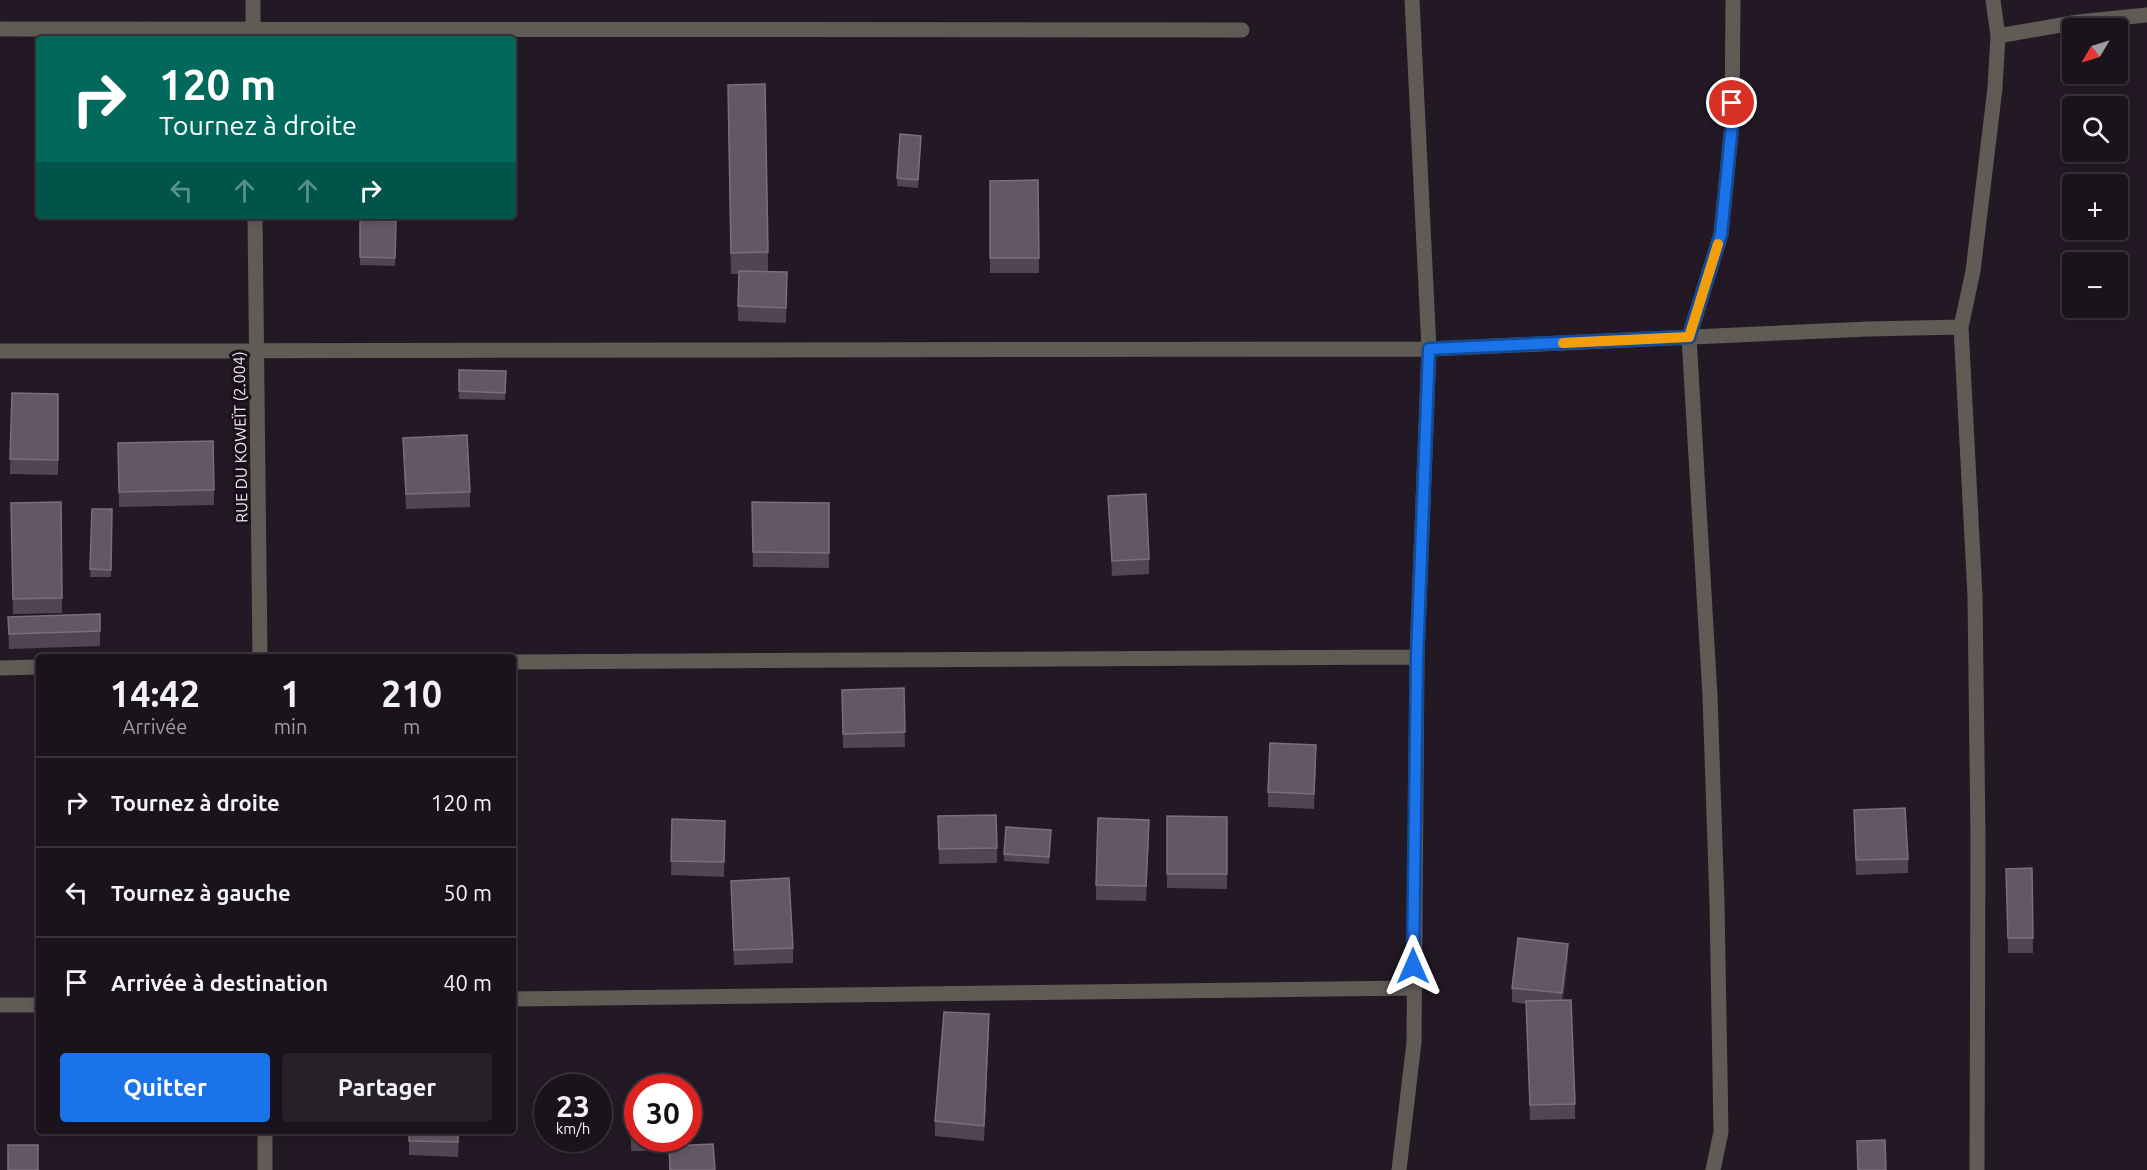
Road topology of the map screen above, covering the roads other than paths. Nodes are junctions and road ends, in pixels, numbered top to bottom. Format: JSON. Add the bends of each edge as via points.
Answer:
{"nodes":[{"id":1,"x":253,"y":0,"type":"edge"},
{"id":2,"x":1412,"y":0,"type":"edge"},
{"id":3,"x":1733,"y":0,"type":"edge"},
{"id":4,"x":1993,"y":0,"type":"edge"},
{"id":5,"x":2147,"y":15,"type":"edge"},
{"id":6,"x":0,"y":29,"type":"edge"},
{"id":7,"x":1242,"y":30,"type":"dead end"},
{"id":8,"x":253,"y":34,"type":"edge"},
{"id":9,"x":1998,"y":36,"type":"junction"},
{"id":10,"x":255,"y":219,"type":"edge"},
{"id":11,"x":1961,"y":327,"type":"junction"},
{"id":12,"x":1689,"y":337,"type":"junction"},
{"id":13,"x":1429,"y":349,"type":"junction"},
{"id":14,"x":0,"y":351,"type":"edge"},
{"id":15,"x":257,"y":351,"type":"junction"},
{"id":16,"x":260,"y":654,"type":"edge"},
{"id":17,"x":1417,"y":657,"type":"junction"},
{"id":18,"x":516,"y":662,"type":"edge"},
{"id":19,"x":36,"y":667,"type":"edge"},
{"id":20,"x":0,"y":668,"type":"edge"},
{"id":21,"x":1413,"y":988,"type":"junction"},
{"id":22,"x":516,"y":999,"type":"edge"},
{"id":23,"x":0,"y":1005,"type":"edge"},
{"id":24,"x":36,"y":1005,"type":"edge"},
{"id":25,"x":265,"y":1134,"type":"edge"},
{"id":26,"x":265,"y":1170,"type":"edge"},
{"id":27,"x":1399,"y":1170,"type":"edge"},
{"id":28,"x":1713,"y":1170,"type":"edge"},
{"id":29,"x":1977,"y":1170,"type":"edge"}],
"edges":[{"from":1,"to":8,"type":"street"},
{"from":2,"to":13,"type":"street"},
{"from":3,"to":12,"type":"street","via":[[1732,124],[1721,234]]},
{"from":4,"to":9,"type":"street"},
{"from":5,"to":9,"type":"street"},
{"from":6,"to":8,"type":"street"},
{"from":7,"to":8,"type":"street"},
{"from":9,"to":11,"type":"street","via":[[1985,183]]},
{"from":10,"to":15,"type":"street","name":"RUE DU KOWEÏT (2.004)"},
{"from":11,"to":12,"type":"street"},
{"from":11,"to":29,"type":"street","via":[[1975,596]]},
{"from":12,"to":13,"type":"street"},
{"from":12,"to":28,"type":"street","via":[[1710,696],[1716,892],[1721,1132]]},
{"from":13,"to":15,"type":"street"},
{"from":13,"to":17,"type":"street"},
{"from":14,"to":15,"type":"street"},
{"from":15,"to":16,"type":"street","name":"RUE DU KOWEÏT (2.004)"},
{"from":17,"to":18,"type":"street"},
{"from":17,"to":21,"type":"street"},
{"from":19,"to":20,"type":"street"},
{"from":21,"to":22,"type":"street"},
{"from":21,"to":27,"type":"street","via":[[1413,1042]]},
{"from":23,"to":24,"type":"street"},
{"from":25,"to":26,"type":"street"}]}
